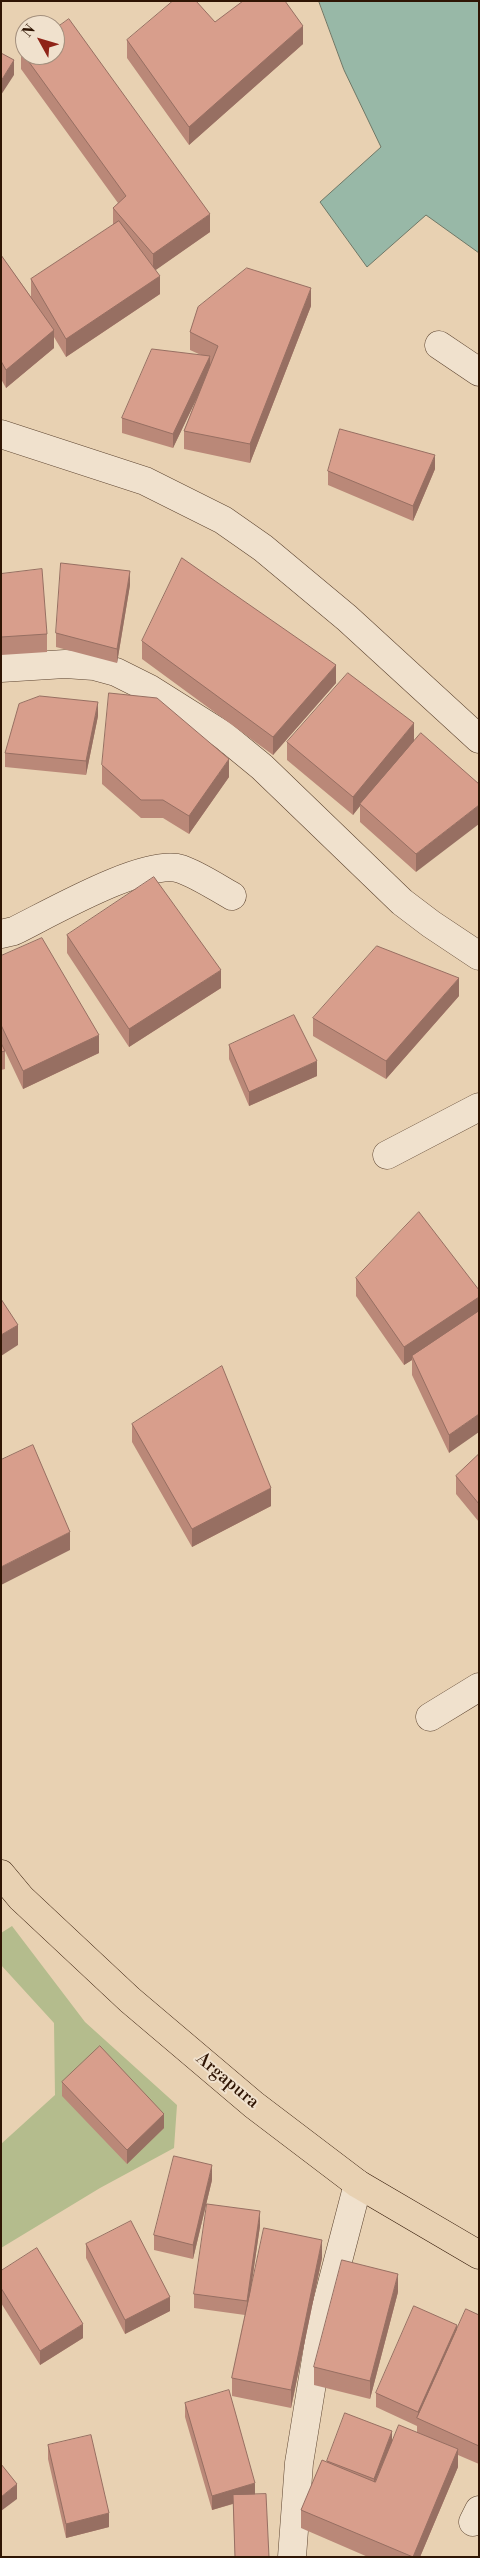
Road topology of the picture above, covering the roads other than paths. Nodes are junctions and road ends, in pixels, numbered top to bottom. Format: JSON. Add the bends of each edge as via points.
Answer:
{"nodes":[{"id":1,"x":439,"y":345,"type":"dead end"},
{"id":2,"x":479,"y":372,"type":"edge"},
{"id":3,"x":1,"y":434,"type":"edge"},
{"id":4,"x":1,"y":668,"type":"edge"},
{"id":5,"x":479,"y":739,"type":"edge"},
{"id":6,"x":232,"y":896,"type":"dead end"},
{"id":7,"x":1,"y":934,"type":"edge"},
{"id":8,"x":479,"y":956,"type":"edge"},
{"id":9,"x":479,"y":1107,"type":"edge"},
{"id":10,"x":387,"y":1155,"type":"dead end"},
{"id":11,"x":479,"y":1687,"type":"edge"},
{"id":12,"x":430,"y":1717,"type":"dead end"},
{"id":13,"x":1,"y":1874,"type":"edge"},
{"id":14,"x":358,"y":2184,"type":"junction"},
{"id":15,"x":479,"y":2254,"type":"edge"},
{"id":16,"x":292,"y":2557,"type":"edge"}],
"edges":[{"from":1,"to":2,"type":"street"},
{"from":3,"to":5,"type":"street","via":[[145,481],[223,520],[263,548],[347,618]]},
{"from":4,"to":8,"type":"street","via":[[64,664],[94,666],[116,672],[150,689],[223,735],[254,760],[402,902]]},
{"from":6,"to":7,"type":"street","via":[[180,868],[150,869]]},
{"from":9,"to":10,"type":"street"},
{"from":11,"to":12,"type":"street"},
{"from":13,"to":14,"type":"highway","name":"Argapura","via":[[21,1898],[130,2000],[254,2105]]},
{"from":14,"to":15,"type":"highway","name":"Argapura"},
{"from":14,"to":16,"type":"street","via":[[322,2322],[299,2463]]}]}
